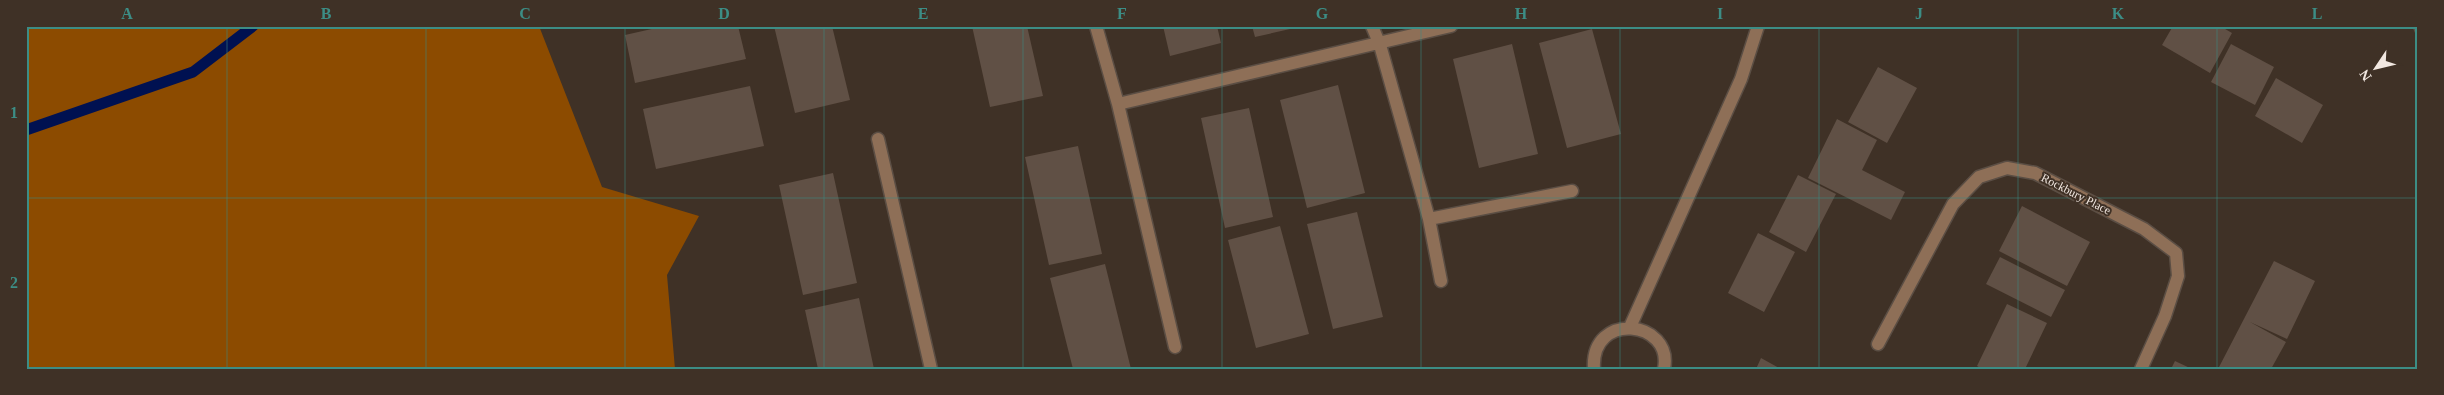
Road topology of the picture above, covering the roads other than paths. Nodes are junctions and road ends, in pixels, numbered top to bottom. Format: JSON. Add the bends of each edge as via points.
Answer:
{"nodes":[{"id":1,"x":1096,"y":26,"type":"edge"},
{"id":2,"x":1372,"y":26,"type":"edge"},
{"id":3,"x":1452,"y":26,"type":"edge"},
{"id":4,"x":1758,"y":26,"type":"edge"},
{"id":5,"x":1380,"y":45,"type":"junction"},
{"id":6,"x":1118,"y":104,"type":"junction"},
{"id":7,"x":878,"y":139,"type":"dead end"},
{"id":8,"x":1572,"y":191,"type":"dead end"},
{"id":9,"x":1429,"y":219,"type":"junction"},
{"id":10,"x":1441,"y":281,"type":"dead end"},
{"id":11,"x":1630,"y":327,"type":"junction"},
{"id":12,"x":1878,"y":344,"type":"dead end"},
{"id":13,"x":1175,"y":347,"type":"dead end"},
{"id":14,"x":931,"y":369,"type":"edge"},
{"id":15,"x":1594,"y":369,"type":"edge"},
{"id":16,"x":1664,"y":369,"type":"edge"},
{"id":17,"x":2141,"y":369,"type":"edge"}],
"edges":[{"from":1,"to":6,"type":"street"},
{"from":2,"to":5,"type":"street"},
{"from":3,"to":5,"type":"street"},
{"from":4,"to":11,"type":"street","via":[[1729,106]]},
{"from":5,"to":6,"type":"street"},
{"from":5,"to":9,"type":"street"},
{"from":6,"to":13,"type":"street"},
{"from":7,"to":14,"type":"street"},
{"from":8,"to":9,"type":"street"},
{"from":9,"to":10,"type":"street"},
{"from":11,"to":15,"type":"street","via":[[1617,329],[1599,344],[1594,355]]},
{"from":11,"to":16,"type":"street","via":[[1651,335],[1659,342]]},
{"from":12,"to":17,"type":"street","name":"Rockbury Place","via":[[1953,204],[1979,177],[2007,168],[2035,173],[2144,229],[2176,253],[2178,276],[2165,316]]}]}
